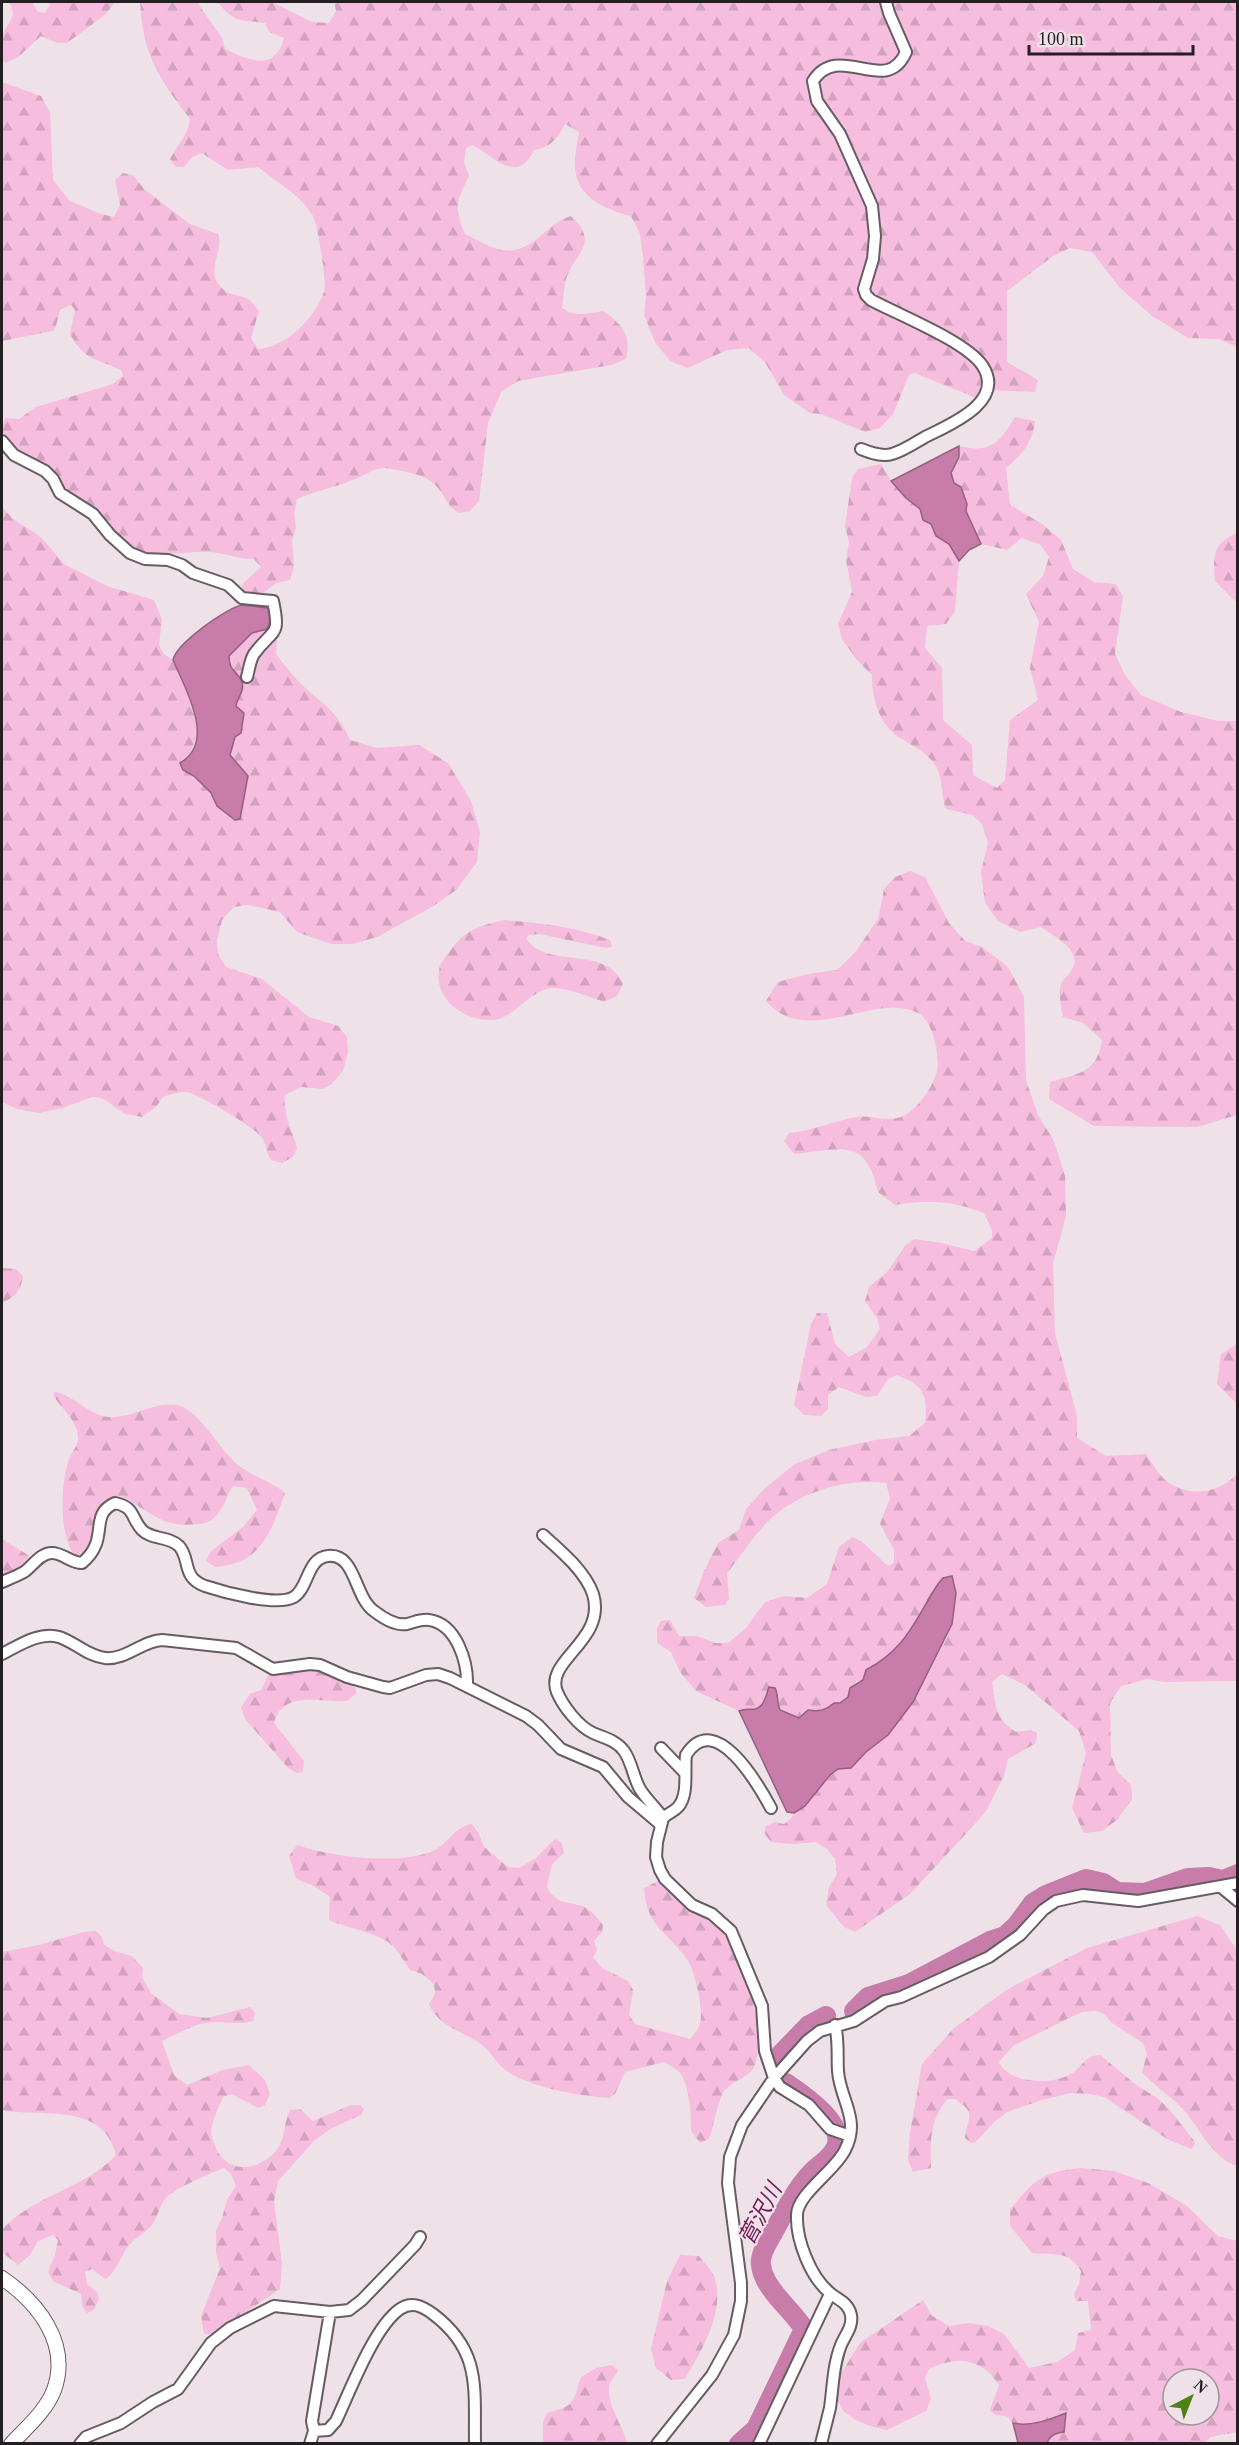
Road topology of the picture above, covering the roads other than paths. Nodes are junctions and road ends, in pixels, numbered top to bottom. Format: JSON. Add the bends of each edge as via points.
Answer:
{"nodes":[{"id":1,"x":886,"y":2,"type":"edge"},
{"id":2,"x":2,"y":441,"type":"edge"},
{"id":3,"x":861,"y":449,"type":"dead end"},
{"id":4,"x":247,"y":677,"type":"dead end"},
{"id":5,"x":543,"y":1535,"type":"dead end"},
{"id":6,"x":2,"y":1582,"type":"edge"},
{"id":7,"x":2,"y":1654,"type":"edge"},
{"id":8,"x":467,"y":1686,"type":"junction"},
{"id":9,"x":661,"y":1748,"type":"dead end"},
{"id":10,"x":684,"y":1773,"type":"junction"},
{"id":11,"x":771,"y":1808,"type":"dead end"},
{"id":12,"x":662,"y":1821,"type":"junction"},
{"id":13,"x":1238,"y":1883,"type":"edge"},
{"id":14,"x":1221,"y":1887,"type":"junction"},
{"id":15,"x":1238,"y":1901,"type":"edge"},
{"id":16,"x":835,"y":2025,"type":"junction"},
{"id":17,"x":774,"y":2078,"type":"junction"},
{"id":18,"x":846,"y":2135,"type":"junction"},
{"id":19,"x":420,"y":2237,"type":"dead end"},
{"id":20,"x":2,"y":2278,"type":"edge"},
{"id":21,"x":830,"y":2294,"type":"junction"},
{"id":22,"x":330,"y":2312,"type":"junction"},
{"id":23,"x":314,"y":2431,"type":"junction"},
{"id":24,"x":760,"y":2441,"type":"edge"},
{"id":25,"x":11,"y":2444,"type":"edge"},
{"id":26,"x":80,"y":2444,"type":"edge"},
{"id":27,"x":310,"y":2444,"type":"edge"},
{"id":28,"x":475,"y":2444,"type":"edge"},
{"id":29,"x":657,"y":2444,"type":"edge"},
{"id":30,"x":749,"y":2444,"type":"edge"},
{"id":31,"x":821,"y":2444,"type":"edge"}],
"edges":[{"from":1,"to":3,"type":"street","via":[[906,52],[897,67],[879,72],[852,65],[835,66],[813,81],[817,101],[840,134],[872,206],[875,236],[873,259],[865,281],[866,295],[969,353],[982,365],[987,384],[980,403],[968,416],[892,455]]},
{"from":2,"to":4,"type":"street","via":[[14,455],[45,471],[60,493],[93,514],[130,553],[182,565],[228,585],[242,598],[273,601],[278,622],[275,631],[253,656]]},
{"from":5,"to":12,"type":"street","via":[[587,1583],[595,1603],[587,1636],[556,1676],[557,1693],[583,1726],[624,1751],[640,1791]]},
{"from":6,"to":8,"type":"street","via":[[23,1572],[42,1555],[59,1554],[73,1563],[82,1563],[96,1543],[102,1513],[115,1503],[123,1504],[133,1512],[142,1530],[171,1540],[181,1548],[187,1570],[204,1585],[271,1601],[283,1599],[294,1597],[321,1558],[345,1561],[362,1598],[374,1612],[400,1624],[430,1620],[448,1630],[464,1656]]},
{"from":7,"to":8,"type":"street","via":[[37,1637],[48,1636],[107,1658],[162,1640],[236,1648],[273,1669],[320,1665],[383,1687],[438,1674]]},
{"from":8,"to":12,"type":"street","via":[[526,1716],[561,1749],[603,1767],[628,1797]]},
{"from":9,"to":10,"type":"street"},
{"from":10,"to":11,"type":"street","via":[[689,1749],[714,1741],[725,1746],[745,1766]]},
{"from":10,"to":12,"type":"street","via":[[681,1802]]},
{"from":12,"to":17,"type":"street","via":[[656,1857],[665,1879],[692,1905],[712,1914],[731,1931],[762,2006],[765,2051]]},
{"from":13,"to":14,"type":"street"},
{"from":14,"to":15,"type":"street"},
{"from":14,"to":16,"type":"street","via":[[1138,1900],[1083,1895],[1056,1901],[1020,1935],[989,1957],[885,2001],[854,2021]]},
{"from":16,"to":17,"type":"street","via":[[807,2041]]},
{"from":16,"to":18,"type":"street","via":[[838,2072],[851,2111]]},
{"from":17,"to":18,"type":"street","via":[[780,2087],[809,2105],[830,2129]]},
{"from":17,"to":29,"type":"street","via":[[742,2125],[730,2157],[728,2183],[741,2283],[734,2335],[712,2375]]},
{"from":18,"to":21,"type":"street","via":[[846,2150],[797,2211],[806,2257]]},
{"from":19,"to":22,"type":"street","via":[[362,2300],[349,2310]]},
{"from":20,"to":25,"type":"main road","via":[[33,2302],[56,2343],[55,2388],[47,2404]]},
{"from":21,"to":24,"type":"street"},
{"from":21,"to":31,"type":"street","via":[[847,2306],[850,2327],[840,2347]]},
{"from":22,"to":23,"type":"street","via":[[312,2421]]},
{"from":22,"to":26,"type":"street","via":[[274,2306],[259,2312],[211,2343],[178,2389],[122,2423],[86,2437]]},
{"from":23,"to":27,"type":"street"},
{"from":23,"to":28,"type":"street","via":[[328,2430],[336,2421],[385,2323],[410,2304],[422,2306],[444,2323],[465,2352],[476,2388]]},
{"from":24,"to":30,"type":"street"}]}
